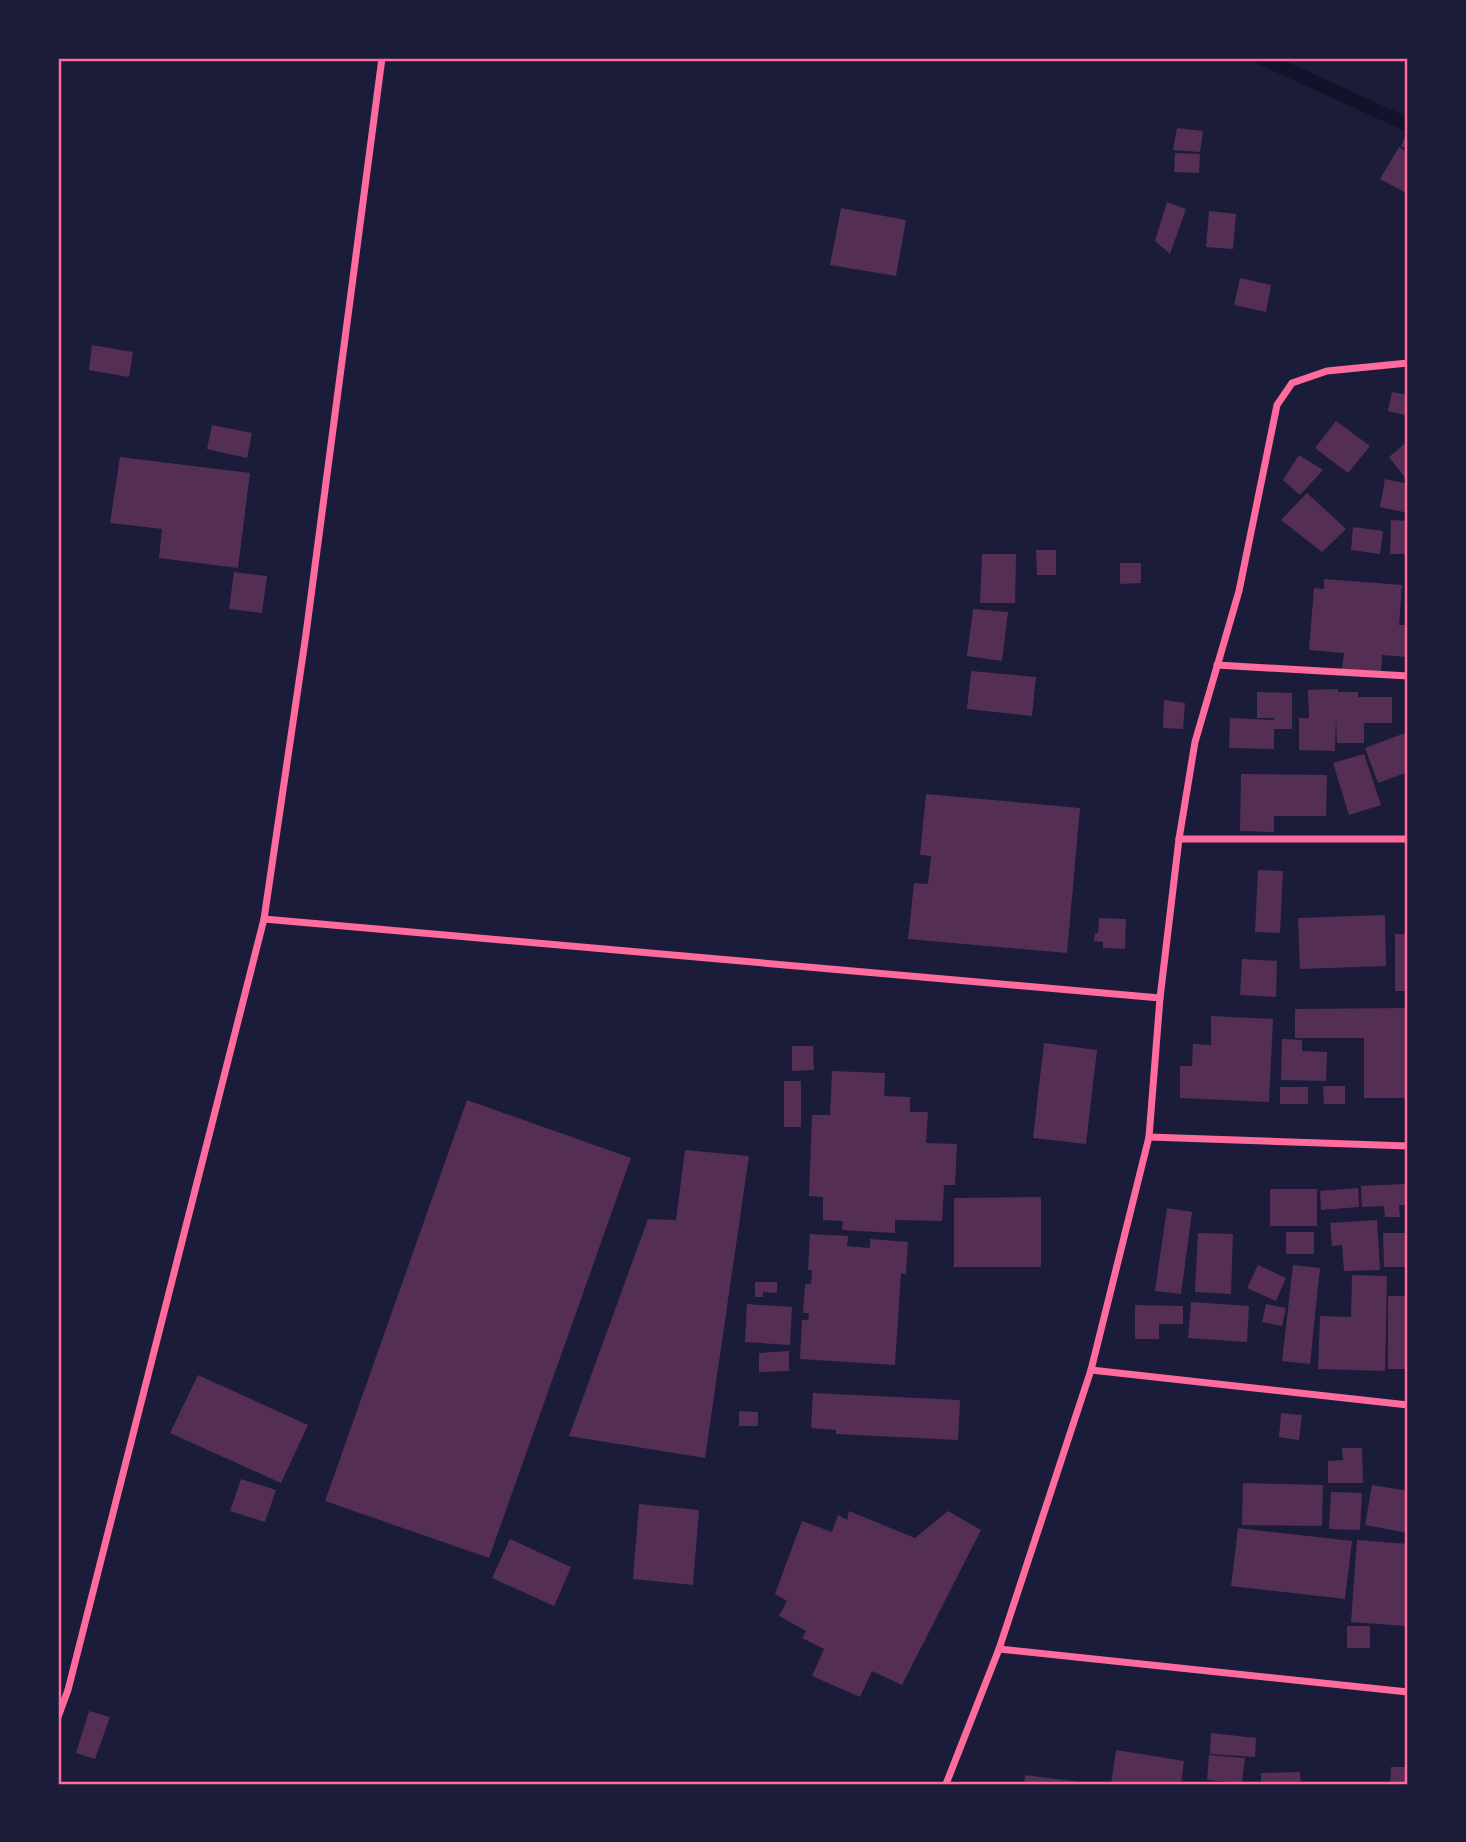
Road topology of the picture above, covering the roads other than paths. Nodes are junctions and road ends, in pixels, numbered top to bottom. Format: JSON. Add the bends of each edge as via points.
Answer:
{"nodes":[{"id":1,"x":382,"y":58,"type":"edge"},
{"id":2,"x":1408,"y":363,"type":"edge"},
{"id":3,"x":1217,"y":664,"type":"junction"},
{"id":4,"x":1408,"y":676,"type":"edge"},
{"id":5,"x":1179,"y":839,"type":"junction"},
{"id":6,"x":1408,"y":839,"type":"edge"},
{"id":7,"x":264,"y":919,"type":"junction"},
{"id":8,"x":1160,"y":998,"type":"junction"},
{"id":9,"x":1149,"y":1137,"type":"junction"},
{"id":10,"x":1408,"y":1146,"type":"edge"},
{"id":11,"x":1091,"y":1370,"type":"junction"},
{"id":12,"x":1408,"y":1405,"type":"edge"},
{"id":13,"x":999,"y":1649,"type":"junction"},
{"id":14,"x":1408,"y":1692,"type":"edge"},
{"id":15,"x":58,"y":1717,"type":"edge"},
{"id":16,"x":946,"y":1784,"type":"edge"}],
"edges":[{"from":1,"to":7,"type":"street"},
{"from":2,"to":3,"type":"street","via":[[1315,375],[1292,383],[1276,405],[1239,591]]},
{"from":3,"to":4,"type":"street"},
{"from":3,"to":5,"type":"street","via":[[1195,742]]},
{"from":5,"to":6,"type":"street"},
{"from":5,"to":8,"type":"street"},
{"from":7,"to":8,"type":"street"},
{"from":7,"to":15,"type":"street"},
{"from":8,"to":9,"type":"street"},
{"from":9,"to":10,"type":"street"},
{"from":9,"to":11,"type":"street"},
{"from":11,"to":12,"type":"street"},
{"from":11,"to":13,"type":"street"},
{"from":13,"to":14,"type":"street"},
{"from":13,"to":16,"type":"street"}]}
